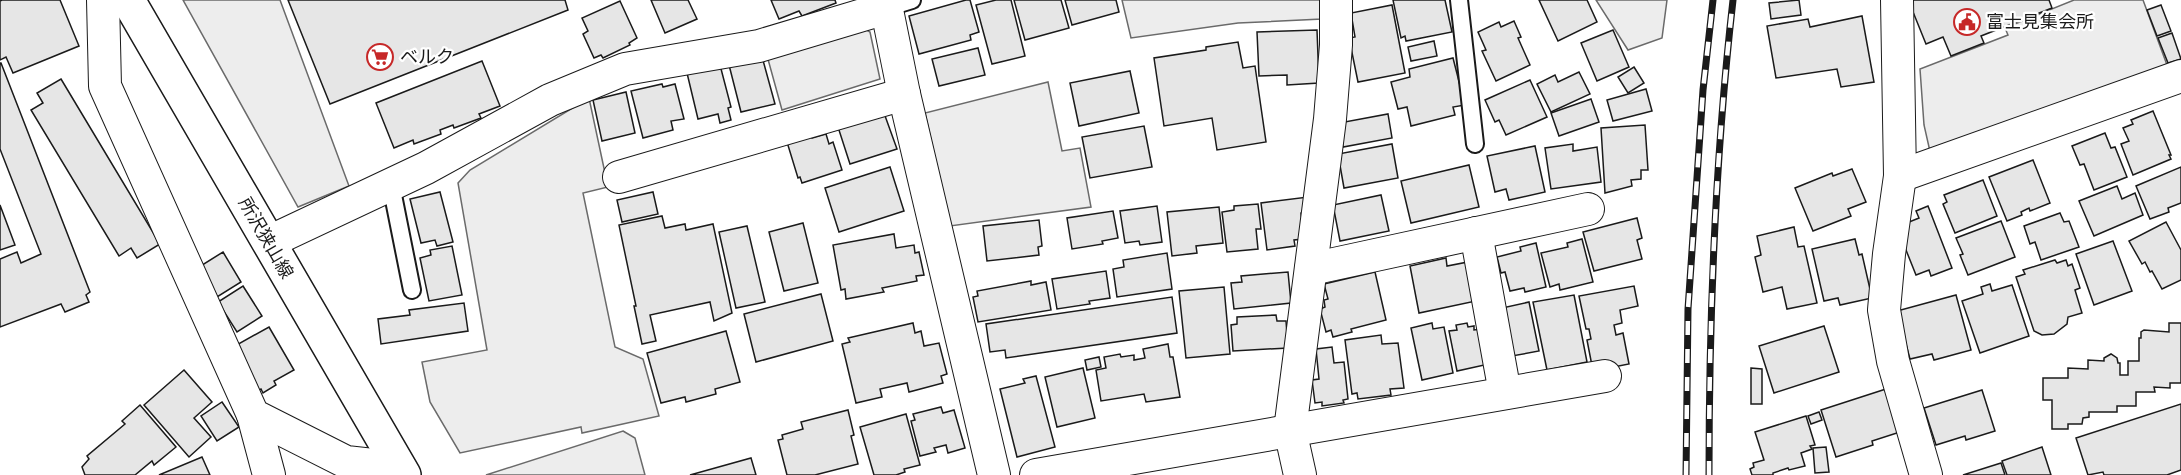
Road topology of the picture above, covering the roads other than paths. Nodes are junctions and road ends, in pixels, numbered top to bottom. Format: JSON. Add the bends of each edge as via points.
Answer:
{"nodes":[{"id":1,"x":103,"y":0,"type":"edge"},
{"id":2,"x":128,"y":0,"type":"edge"},
{"id":3,"x":1336,"y":0,"type":"edge"},
{"id":4,"x":1458,"y":0,"type":"edge"},
{"id":5,"x":1897,"y":0,"type":"edge"},
{"id":6,"x":894,"y":2,"type":"edge"},
{"id":7,"x":2181,"y":76,"type":"edge"},
{"id":8,"x":904,"y":94,"type":"junction"},
{"id":9,"x":1475,"y":144,"type":"dead end"},
{"id":10,"x":1900,"y":176,"type":"junction"},
{"id":11,"x":619,"y":177,"type":"dead end"},
{"id":12,"x":391,"y":185,"type":"junction"},
{"id":13,"x":1588,"y":208,"type":"dead end"},
{"id":14,"x":1476,"y":233,"type":"junction"},
{"id":15,"x":269,"y":242,"type":"junction"},
{"id":16,"x":1311,"y":269,"type":"junction"},
{"id":17,"x":412,"y":290,"type":"dead end"},
{"id":18,"x":1605,"y":376,"type":"dead end"},
{"id":19,"x":1505,"y":393,"type":"junction"},
{"id":20,"x":253,"y":415,"type":"junction"},
{"id":21,"x":1290,"y":430,"type":"junction"},
{"id":22,"x":402,"y":472,"type":"edge"},
{"id":23,"x":269,"y":475,"type":"edge"},
{"id":24,"x":994,"y":475,"type":"edge"},
{"id":25,"x":1036,"y":475,"type":"edge"},
{"id":26,"x":1300,"y":475,"type":"edge"},
{"id":27,"x":1926,"y":475,"type":"edge"}],
"edges":[{"from":1,"to":20,"type":"street","via":[[105,86]]},
{"from":2,"to":15,"type":"main road","name":"所沢狭山線"},
{"from":3,"to":16,"type":"street","via":[[1330,119]]},
{"from":4,"to":9,"type":"lane"},
{"from":5,"to":10,"type":"street"},
{"from":6,"to":8,"type":"street"},
{"from":6,"to":12,"type":"street","via":[[759,46],[625,69],[550,100]]},
{"from":7,"to":10,"type":"street"},
{"from":8,"to":11,"type":"street"},
{"from":8,"to":24,"type":"street"},
{"from":10,"to":27,"type":"street","via":[[1884,310],[1893,361]]},
{"from":12,"to":15,"type":"street"},
{"from":12,"to":17,"type":"lane"},
{"from":13,"to":14,"type":"street"},
{"from":14,"to":16,"type":"street"},
{"from":14,"to":19,"type":"street"},
{"from":15,"to":22,"type":"main road","name":"所沢狭山線"},
{"from":16,"to":21,"type":"street"},
{"from":18,"to":19,"type":"street"},
{"from":19,"to":21,"type":"street"},
{"from":20,"to":22,"type":"street","via":[[346,462]]},
{"from":20,"to":23,"type":"street"},
{"from":21,"to":25,"type":"street"},
{"from":21,"to":26,"type":"street"}]}
